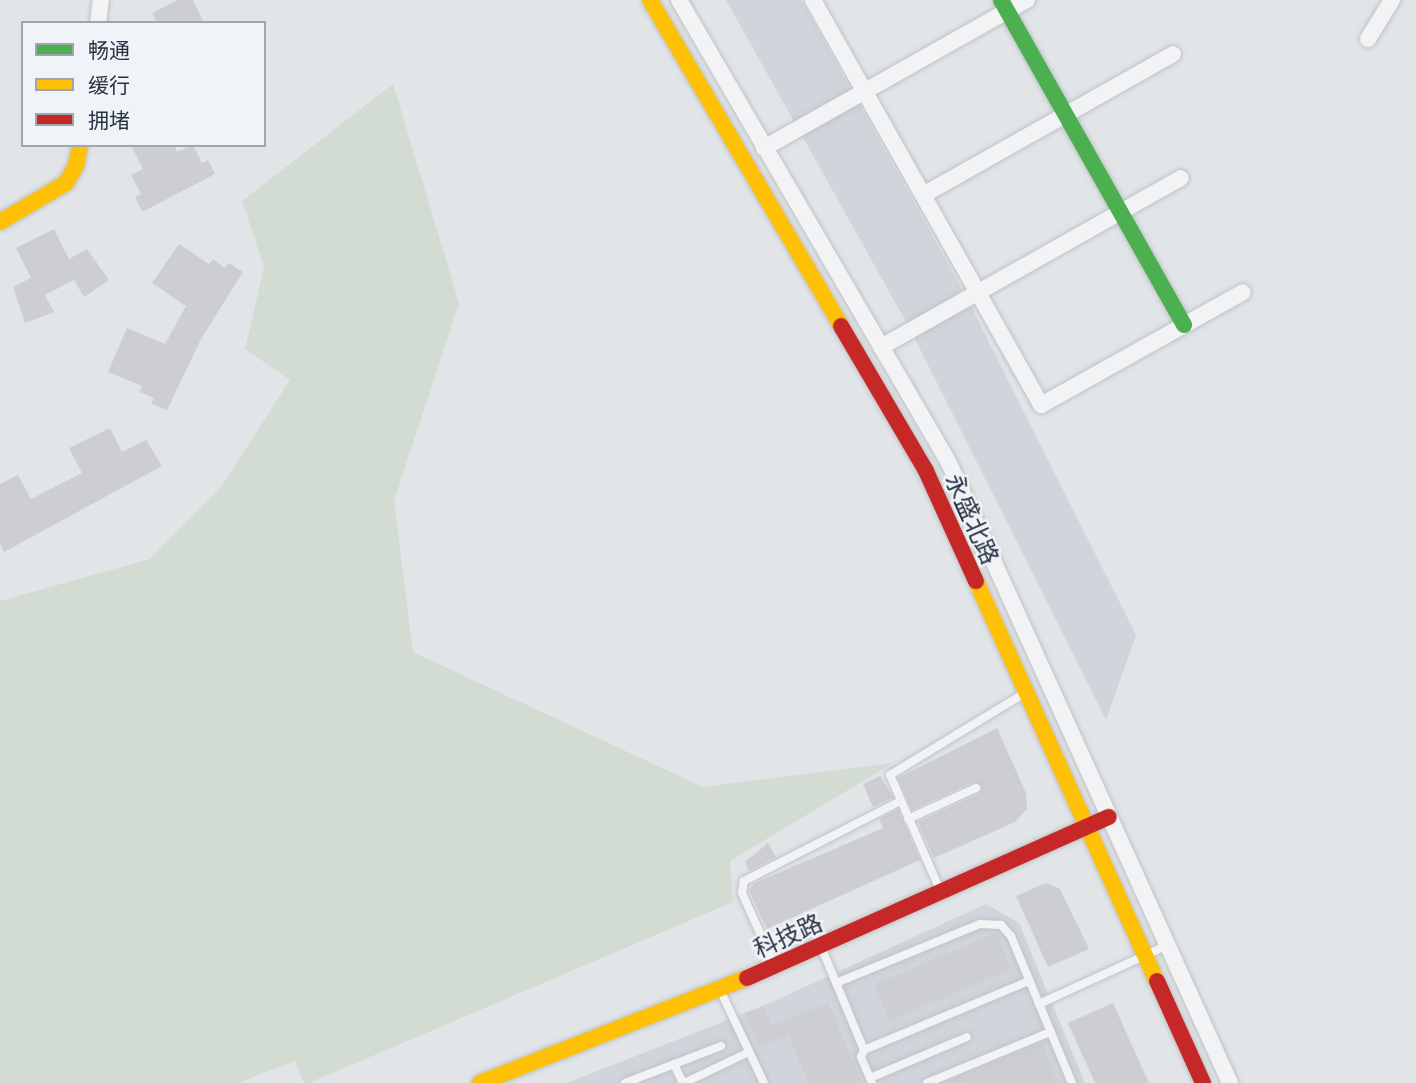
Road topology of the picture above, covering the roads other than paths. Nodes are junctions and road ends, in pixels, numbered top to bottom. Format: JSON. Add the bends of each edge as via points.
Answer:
{"nodes":[{"id":1,"x":101,"y":0,"type":"edge"},
{"id":2,"x":650,"y":0,"type":"edge"},
{"id":3,"x":679,"y":0,"type":"edge"},
{"id":4,"x":814,"y":0,"type":"edge"},
{"id":5,"x":1027,"y":0,"type":"edge"},
{"id":6,"x":1392,"y":0,"type":"edge"},
{"id":7,"x":1004,"y":6,"type":"edge"},
{"id":8,"x":98,"y":21,"type":"edge"},
{"id":9,"x":1368,"y":39,"type":"dead end"},
{"id":10,"x":1172,"y":54,"type":"dead end"},
{"id":11,"x":865,"y":91,"type":"junction"},
{"id":12,"x":1066,"y":114,"type":"junction"},
{"id":13,"x":80,"y":147,"type":"edge"},
{"id":14,"x":764,"y":148,"type":"junction"},
{"id":15,"x":1181,"y":178,"type":"dead end"},
{"id":16,"x":923,"y":195,"type":"junction"},
{"id":17,"x":1121,"y":212,"type":"junction"},
{"id":18,"x":0,"y":222,"type":"edge"},
{"id":19,"x":978,"y":292,"type":"junction"},
{"id":20,"x":1243,"y":292,"type":"dead end"},
{"id":21,"x":1184,"y":325,"type":"junction"},
{"id":22,"x":881,"y":347,"type":"junction"},
{"id":23,"x":1026,"y":692,"type":"junction"},
{"id":24,"x":976,"y":788,"type":"dead end"},
{"id":25,"x":900,"y":802,"type":"junction"},
{"id":26,"x":1109,"y":817,"type":"junction"},
{"id":27,"x":908,"y":819,"type":"junction"},
{"id":28,"x":1087,"y":827,"type":"junction"},
{"id":29,"x":942,"y":892,"type":"junction"},
{"id":30,"x":1168,"y":945,"type":"junction"},
{"id":31,"x":821,"y":947,"type":"junction"},
{"id":32,"x":1145,"y":956,"type":"junction"},
{"id":33,"x":776,"y":967,"type":"junction"},
{"id":34,"x":1029,"y":981,"type":"junction"},
{"id":35,"x":836,"y":983,"type":"junction"},
{"id":36,"x":720,"y":990,"type":"junction"},
{"id":37,"x":1039,"y":1004,"type":"junction"},
{"id":38,"x":1050,"y":1032,"type":"junction"},
{"id":39,"x":967,"y":1037,"type":"dead end"},
{"id":40,"x":721,"y":1046,"type":"dead end"},
{"id":41,"x":864,"y":1050,"type":"junction"},
{"id":42,"x":749,"y":1052,"type":"junction"},
{"id":43,"x":674,"y":1064,"type":"junction"},
{"id":44,"x":871,"y":1080,"type":"edge"},
{"id":45,"x":480,"y":1083,"type":"edge"},
{"id":46,"x":625,"y":1083,"type":"edge"},
{"id":47,"x":683,"y":1083,"type":"edge"},
{"id":48,"x":764,"y":1083,"type":"edge"},
{"id":49,"x":927,"y":1083,"type":"edge"},
{"id":50,"x":1072,"y":1083,"type":"edge"},
{"id":51,"x":1203,"y":1083,"type":"edge"},
{"id":52,"x":1230,"y":1083,"type":"edge"}],
"edges":[{"from":1,"to":8,"type":"street"},
{"from":2,"to":23,"type":"street","name":"永盛北路","via":[[926,471]]},
{"from":3,"to":14,"type":"street","name":"永盛北路"},
{"from":4,"to":11,"type":"street"},
{"from":5,"to":7,"type":"street"},
{"from":6,"to":9,"type":"street"},
{"from":7,"to":11,"type":"street"},
{"from":7,"to":12,"type":"street"},
{"from":10,"to":12,"type":"street"},
{"from":11,"to":14,"type":"street"},
{"from":11,"to":16,"type":"street"},
{"from":12,"to":16,"type":"street"},
{"from":12,"to":17,"type":"street"},
{"from":13,"to":18,"type":"street","via":[[66,183]]},
{"from":14,"to":22,"type":"street","name":"永盛北路"},
{"from":15,"to":17,"type":"street"},
{"from":16,"to":19,"type":"street"},
{"from":17,"to":19,"type":"street"},
{"from":17,"to":21,"type":"street"},
{"from":19,"to":21,"type":"street","via":[[1041,405]]},
{"from":19,"to":22,"type":"street"},
{"from":20,"to":21,"type":"street"},
{"from":22,"to":26,"type":"street","name":"永盛北路","via":[[948,461]]},
{"from":23,"to":25,"type":"lane","via":[[892,771],[890,778]]},
{"from":23,"to":28,"type":"street","name":"永盛北路"},
{"from":24,"to":27,"type":"lane"},
{"from":25,"to":27,"type":"lane"},
{"from":25,"to":33,"type":"lane","via":[[744,881],[742,893]]},
{"from":26,"to":28,"type":"street","name":"科技路"},
{"from":26,"to":30,"type":"street","name":"永盛北路"},
{"from":27,"to":29,"type":"lane"},
{"from":28,"to":29,"type":"street","name":"科技路"},
{"from":28,"to":32,"type":"street","name":"永盛北路"},
{"from":29,"to":31,"type":"street","name":"科技路"},
{"from":30,"to":32,"type":"lane"},
{"from":30,"to":52,"type":"street","name":"永盛北路"},
{"from":31,"to":33,"type":"street","name":"科技路"},
{"from":31,"to":35,"type":"lane"},
{"from":32,"to":37,"type":"lane"},
{"from":32,"to":51,"type":"street","name":"永盛北路"},
{"from":33,"to":36,"type":"street","name":"科技路"},
{"from":34,"to":35,"type":"lane","via":[[1007,930],[987,922]]},
{"from":34,"to":37,"type":"lane"},
{"from":34,"to":41,"type":"lane"},
{"from":35,"to":41,"type":"lane"},
{"from":36,"to":42,"type":"lane"},
{"from":36,"to":45,"type":"street","name":"科技路"},
{"from":37,"to":38,"type":"lane"},
{"from":38,"to":49,"type":"lane"},
{"from":38,"to":50,"type":"lane"},
{"from":39,"to":44,"type":"lane"},
{"from":40,"to":43,"type":"lane"},
{"from":41,"to":44,"type":"lane","via":[[861,1057]]},
{"from":42,"to":47,"type":"lane"},
{"from":42,"to":48,"type":"lane"},
{"from":43,"to":46,"type":"lane"},
{"from":43,"to":47,"type":"lane"}]}
